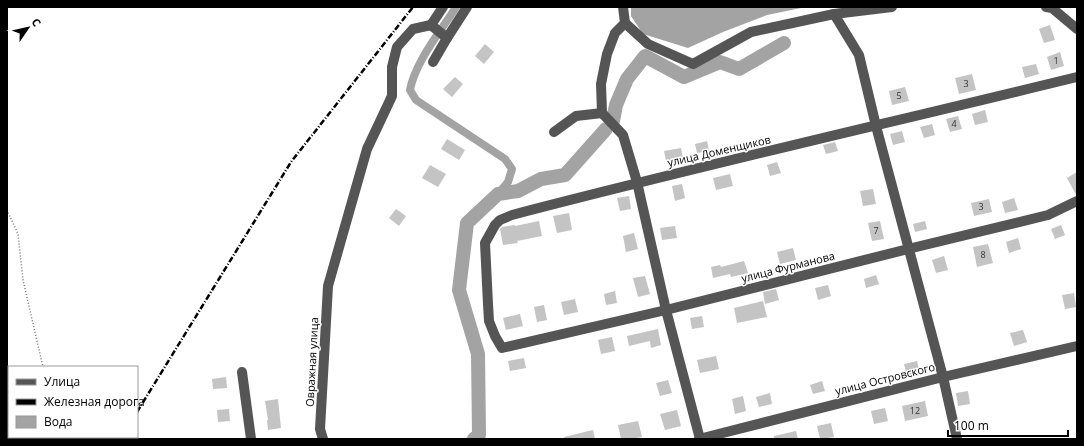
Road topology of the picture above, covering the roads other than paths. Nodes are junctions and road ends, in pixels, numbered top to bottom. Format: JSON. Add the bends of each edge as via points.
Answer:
{"nodes":[{"id":1,"x":442,"y":7,"type":"edge"},
{"id":2,"x":467,"y":7,"type":"edge"},
{"id":3,"x":623,"y":7,"type":"edge"},
{"id":4,"x":892,"y":7,"type":"edge"},
{"id":5,"x":1046,"y":7,"type":"edge"},
{"id":6,"x":834,"y":14,"type":"junction"},
{"id":7,"x":624,"y":23,"type":"junction"},
{"id":8,"x":431,"y":25,"type":"junction"},
{"id":9,"x":1077,"y":29,"type":"edge"},
{"id":10,"x":447,"y":38,"type":"junction"},
{"id":11,"x":433,"y":62,"type":"dead end"},
{"id":12,"x":1077,"y":77,"type":"edge"},
{"id":13,"x":602,"y":113,"type":"junction"},
{"id":14,"x":876,"y":126,"type":"junction"},
{"id":15,"x":554,"y":132,"type":"dead end"},
{"id":16,"x":637,"y":182,"type":"junction"},
{"id":17,"x":1077,"y":201,"type":"edge"},
{"id":18,"x":908,"y":249,"type":"junction"},
{"id":19,"x":666,"y":310,"type":"junction"},
{"id":20,"x":1077,"y":346,"type":"edge"},
{"id":21,"x":502,"y":348,"type":"joint"},
{"id":22,"x":242,"y":372,"type":"dead end"},
{"id":23,"x":943,"y":377,"type":"junction"},
{"id":24,"x":251,"y":439,"type":"edge"},
{"id":25,"x":323,"y":439,"type":"edge"},
{"id":26,"x":699,"y":439,"type":"edge"},
{"id":27,"x":957,"y":439,"type":"edge"}],
"edges":[{"from":1,"to":8,"type":"street"},
{"from":2,"to":10,"type":"street"},
{"from":3,"to":7,"type":"street"},
{"from":4,"to":6,"type":"street"},
{"from":5,"to":9,"type":"street","via":[[1052,8]]},
{"from":6,"to":7,"type":"street","via":[[751,32],[693,64],[648,44]]},
{"from":6,"to":14,"type":"street","via":[[859,55]]},
{"from":7,"to":13,"type":"street","via":[[615,33],[607,54],[601,84]]},
{"from":8,"to":10,"type":"street"},
{"from":8,"to":25,"type":"street","name":"Овражная улица","via":[[414,29],[397,47],[392,67],[392,96],[367,149],[328,286],[320,429]]},
{"from":10,"to":11,"type":"street"},
{"from":12,"to":14,"type":"street","name":"улица Доменщиков"},
{"from":13,"to":15,"type":"street","via":[[576,116]]},
{"from":13,"to":16,"type":"street","via":[[623,135]]},
{"from":14,"to":16,"type":"street","name":"улица Доменщиков"},
{"from":14,"to":18,"type":"street"},
{"from":16,"to":19,"type":"street"},
{"from":16,"to":21,"type":"street","name":"улица Доменщиков","via":[[512,215],[495,225],[485,243],[488,304],[489,321]]},
{"from":17,"to":18,"type":"street","name":"улица Фурманова","via":[[1048,215]]},
{"from":18,"to":19,"type":"street","name":"улица Фурманова"},
{"from":18,"to":23,"type":"street"},
{"from":19,"to":21,"type":"street","name":"улица Фурманова"},
{"from":19,"to":26,"type":"street"},
{"from":20,"to":23,"type":"street","name":"улица Островского"},
{"from":22,"to":24,"type":"street"},
{"from":23,"to":26,"type":"street","name":"улица Островского"},
{"from":23,"to":27,"type":"street"}]}
